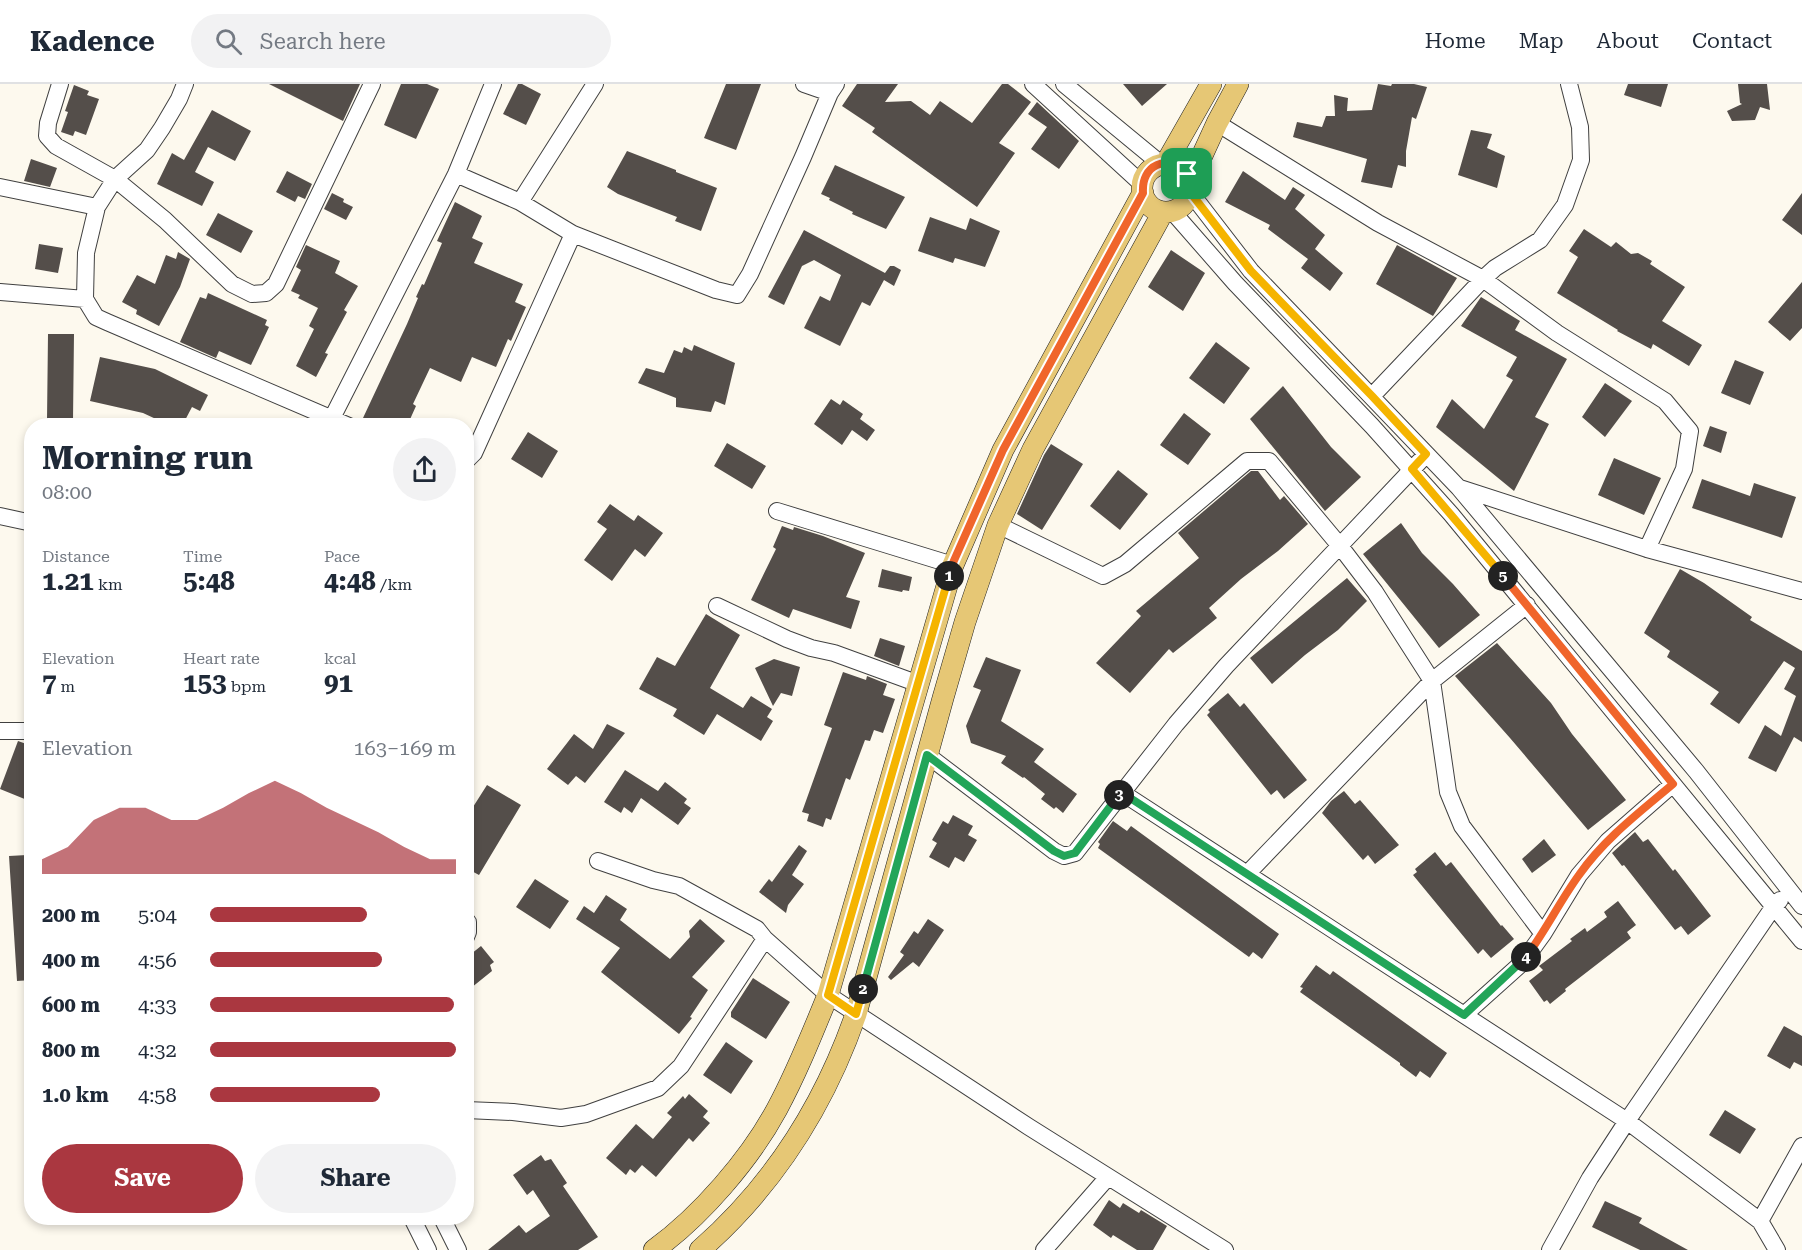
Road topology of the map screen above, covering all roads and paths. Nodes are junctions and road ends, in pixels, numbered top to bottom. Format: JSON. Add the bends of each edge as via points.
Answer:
{"nodes":[{"id":1,"x":60,"y":84,"type":"edge"},
{"id":2,"x":185,"y":84,"type":"edge"},
{"id":3,"x":372,"y":84,"type":"edge"},
{"id":4,"x":493,"y":84,"type":"edge"},
{"id":5,"x":596,"y":84,"type":"edge"},
{"id":6,"x":804,"y":84,"type":"edge"},
{"id":7,"x":1033,"y":84,"type":"edge"},
{"id":8,"x":1064,"y":84,"type":"edge"},
{"id":9,"x":1211,"y":84,"type":"edge"},
{"id":10,"x":1238,"y":84,"type":"edge"},
{"id":11,"x":1569,"y":84,"type":"edge"},
{"id":12,"x":833,"y":88,"type":"edge"},
{"id":13,"x":1217,"y":123,"type":"junction"},
{"id":14,"x":1163,"y":164,"type":"junction"},
{"id":15,"x":456,"y":174,"type":"junction"},
{"id":16,"x":115,"y":179,"type":"junction"},
{"id":17,"x":0,"y":186,"type":"edge"},
{"id":18,"x":1190,"y":187,"type":"junction"},
{"id":19,"x":1142,"y":188,"type":"junction"},
{"id":20,"x":520,"y":202,"type":"junction"},
{"id":21,"x":97,"y":207,"type":"junction"},
{"id":22,"x":1167,"y":212,"type":"junction"},
{"id":23,"x":573,"y":234,"type":"junction"},
{"id":24,"x":1483,"y":279,"type":"junction"},
{"id":25,"x":0,"y":292,"type":"edge"},
{"id":26,"x":85,"y":299,"type":"junction"},
{"id":27,"x":1372,"y":396,"type":"junction"},
{"id":28,"x":321,"y":418,"type":"edge"},
{"id":29,"x":332,"y":418,"type":"edge"},
{"id":30,"x":474,"y":453,"type":"edge"},
{"id":31,"x":1426,"y":454,"type":"junction"},
{"id":32,"x":1412,"y":469,"type":"junction"},
{"id":33,"x":1459,"y":488,"type":"junction"},
{"id":34,"x":777,"y":511,"type":"dead end"},
{"id":35,"x":0,"y":516,"type":"edge"},
{"id":36,"x":24,"y":520,"type":"edge"},
{"id":37,"x":998,"y":525,"type":"junction"},
{"id":38,"x":1340,"y":546,"type":"junction"},
{"id":39,"x":1647,"y":549,"type":"junction"},
{"id":40,"x":952,"y":565,"type":"junction"},
{"id":41,"x":1802,"y":591,"type":"edge"},
{"id":42,"x":1527,"y":605,"type":"junction"},
{"id":43,"x":717,"y":606,"type":"dead end"},
{"id":44,"x":1432,"y":681,"type":"junction"},
{"id":45,"x":918,"y":684,"type":"junction"},
{"id":46,"x":0,"y":731,"type":"edge"},
{"id":47,"x":24,"y":731,"type":"edge"},
{"id":48,"x":927,"y":755,"type":"junction"},
{"id":49,"x":1673,"y":784,"type":"junction"},
{"id":50,"x":1121,"y":792,"type":"junction"},
{"id":51,"x":598,"y":861,"type":"dead end"},
{"id":52,"x":1247,"y":874,"type":"junction"},
{"id":53,"x":1790,"y":890,"type":"junction"},
{"id":54,"x":1774,"y":906,"type":"junction"},
{"id":55,"x":1802,"y":906,"type":"edge"},
{"id":56,"x":1543,"y":934,"type":"junction"},
{"id":57,"x":765,"y":939,"type":"junction"},
{"id":58,"x":1802,"y":941,"type":"edge"},
{"id":59,"x":828,"y":995,"type":"junction"},
{"id":60,"x":856,"y":1014,"type":"junction"},
{"id":61,"x":1464,"y":1015,"type":"junction"},
{"id":62,"x":474,"y":1110,"type":"edge"},
{"id":63,"x":1627,"y":1121,"type":"junction"},
{"id":64,"x":1802,"y":1146,"type":"edge"},
{"id":65,"x":1108,"y":1177,"type":"junction"},
{"id":66,"x":1760,"y":1221,"type":"junction"},
{"id":67,"x":416,"y":1225,"type":"edge"},
{"id":68,"x":446,"y":1225,"type":"edge"},
{"id":69,"x":428,"y":1250,"type":"edge"},
{"id":70,"x":458,"y":1250,"type":"edge"},
{"id":71,"x":654,"y":1250,"type":"edge"},
{"id":72,"x":700,"y":1250,"type":"edge"},
{"id":73,"x":1044,"y":1250,"type":"edge"},
{"id":74,"x":1226,"y":1250,"type":"edge"},
{"id":75,"x":1550,"y":1250,"type":"edge"},
{"id":76,"x":1777,"y":1250,"type":"edge"}],
"edges":[{"from":1,"to":16,"type":"street","via":[[47,136],[56,146]]},
{"from":2,"to":16,"type":"street","via":[[147,150]]},
{"from":3,"to":16,"type":"street","via":[[276,284],[266,292],[252,294],[232,284]]},
{"from":4,"to":15,"type":"street"},
{"from":5,"to":20,"type":"street"},
{"from":6,"to":12,"type":"street"},
{"from":7,"to":19,"type":"street"},
{"from":8,"to":14,"type":"street"},
{"from":9,"to":14,"type":"main road"},
{"from":10,"to":13,"type":"main road"},
{"from":11,"to":24,"type":"street","via":[[1580,127],[1581,160],[1565,205],[1540,240]]},
{"from":12,"to":23,"type":"street","via":[[750,274],[736,295]]},
{"from":13,"to":18,"type":"main road"},
{"from":13,"to":24,"type":"street","via":[[1378,223]]},
{"from":14,"to":18,"type":"main road","via":[[1181,168]]},
{"from":14,"to":19,"type":"main road","via":[[1152,168]]},
{"from":15,"to":20,"type":"street"},
{"from":15,"to":29,"type":"street"},
{"from":16,"to":21,"type":"street"},
{"from":17,"to":21,"type":"street"},
{"from":18,"to":22,"type":"main road","via":[[1181,207]]},
{"from":18,"to":27,"type":"street","via":[[1251,271]]},
{"from":19,"to":22,"type":"main road","via":[[1150,206]]},
{"from":19,"to":40,"type":"main road","via":[[1003,450]]},
{"from":20,"to":23,"type":"street"},
{"from":21,"to":26,"type":"street","via":[[86,253]]},
{"from":22,"to":32,"type":"street"},
{"from":22,"to":37,"type":"main road","via":[[1033,449]]},
{"from":23,"to":30,"type":"street"},
{"from":24,"to":27,"type":"street"},
{"from":24,"to":39,"type":"street","via":[[1557,333],[1665,401],[1690,431],[1684,469]]},
{"from":25,"to":26,"type":"street"},
{"from":26,"to":28,"type":"street","via":[[96,317]]},
{"from":27,"to":31,"type":"street"},
{"from":31,"to":32,"type":"street"},
{"from":31,"to":33,"type":"street"},
{"from":32,"to":38,"type":"street"},
{"from":32,"to":42,"type":"street"},
{"from":33,"to":39,"type":"street"},
{"from":33,"to":53,"type":"street","via":[[1696,771]]},
{"from":34,"to":40,"type":"street"},
{"from":35,"to":36,"type":"street"},
{"from":37,"to":38,"type":"street","via":[[1103,576],[1125,564],[1247,461],[1269,461]]},
{"from":37,"to":48,"type":"main road","via":[[965,621]]},
{"from":38,"to":44,"type":"street","via":[[1375,592]]},
{"from":38,"to":50,"type":"street","via":[[1226,666]]},
{"from":39,"to":41,"type":"street"},
{"from":40,"to":45,"type":"main road"},
{"from":42,"to":44,"type":"street"},
{"from":42,"to":49,"type":"street"},
{"from":43,"to":45,"type":"street","via":[[787,639]]},
{"from":44,"to":52,"type":"street"},
{"from":44,"to":56,"type":"street","via":[[1448,792],[1462,826]]},
{"from":45,"to":59,"type":"main road"},
{"from":46,"to":47,"type":"street"},
{"from":48,"to":50,"type":"street","via":[[1064,856],[1075,853]]},
{"from":48,"to":60,"type":"main road"},
{"from":49,"to":54,"type":"street"},
{"from":49,"to":56,"type":"street","via":[[1608,841],[1579,875]]},
{"from":50,"to":52,"type":"street"},
{"from":51,"to":57,"type":"street","via":[[679,886],[757,929]]},
{"from":52,"to":61,"type":"street"},
{"from":53,"to":54,"type":"street"},
{"from":53,"to":55,"type":"street"},
{"from":54,"to":58,"type":"street"},
{"from":54,"to":63,"type":"street"},
{"from":56,"to":61,"type":"street","via":[[1522,963]]},
{"from":57,"to":59,"type":"street"},
{"from":57,"to":62,"type":"street","via":[[681,1066],[658,1088],[586,1114],[561,1118]]},
{"from":59,"to":60,"type":"street"},
{"from":59,"to":71,"type":"main road","via":[[777,1111],[735,1172]]},
{"from":60,"to":65,"type":"street"},
{"from":60,"to":72,"type":"main road","via":[[812,1114],[774,1173],[737,1216]]},
{"from":61,"to":63,"type":"street"},
{"from":63,"to":66,"type":"street"},
{"from":63,"to":75,"type":"street"},
{"from":64,"to":66,"type":"street"},
{"from":65,"to":73,"type":"street"},
{"from":65,"to":74,"type":"street"},
{"from":66,"to":76,"type":"street"},
{"from":67,"to":69,"type":"street"},
{"from":68,"to":70,"type":"street"}]}
